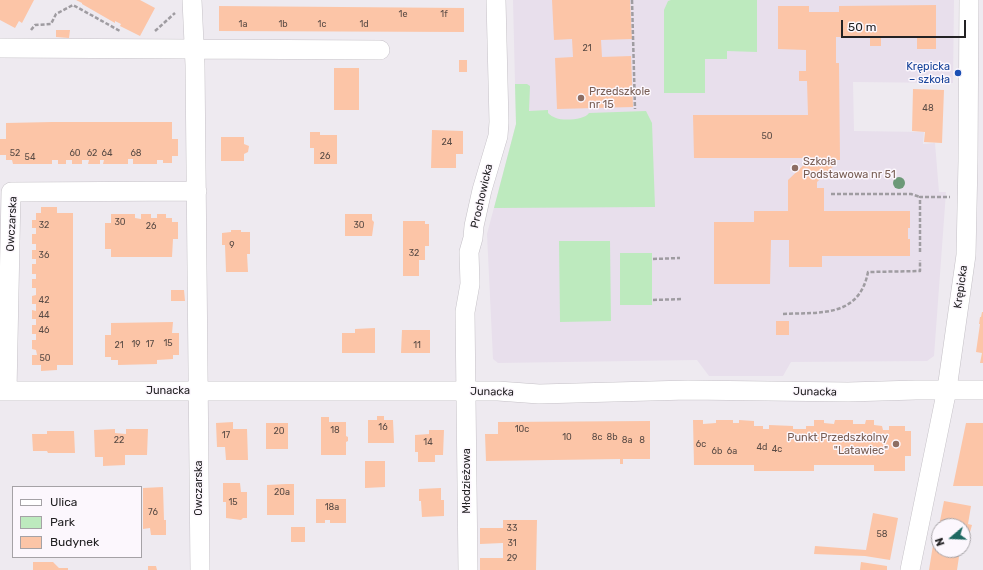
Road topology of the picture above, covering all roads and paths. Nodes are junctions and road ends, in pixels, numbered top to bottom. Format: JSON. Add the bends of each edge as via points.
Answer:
{"nodes":[{"id":1,"x":496,"y":0,"type":"edge"},
{"id":2,"x":632,"y":0,"type":"edge"},
{"id":3,"x":969,"y":0,"type":"edge"},
{"id":4,"x":185,"y":5,"type":"edge"},
{"id":5,"x":121,"y":32,"type":"dead end"},
{"id":6,"x":28,"y":34,"type":"dead end"},
{"id":7,"x":151,"y":35,"type":"dead end"},
{"id":8,"x":0,"y":48,"type":"edge"},
{"id":9,"x":194,"y":48,"type":"junction"},
{"id":10,"x":380,"y":50,"type":"dead end"},
{"id":11,"x":635,"y":109,"type":"dead end"},
{"id":12,"x":197,"y":191,"type":"junction"},
{"id":13,"x":831,"y":194,"type":"dead end"},
{"id":14,"x":920,"y":197,"type":"junction"},
{"id":15,"x":954,"y":197,"type":"dead end"},
{"id":16,"x":920,"y":252,"type":"dead end"},
{"id":17,"x":680,"y":258,"type":"dead end"},
{"id":18,"x":653,"y":259,"type":"dead end"},
{"id":19,"x":920,"y":260,"type":"dead end"},
{"id":20,"x":682,"y":299,"type":"dead end"},
{"id":21,"x":653,"y":300,"type":"dead end"},
{"id":22,"x":783,"y":314,"type":"dead end"},
{"id":23,"x":947,"y":389,"type":"junction"},
{"id":24,"x":983,"y":390,"type":"edge"},
{"id":25,"x":3,"y":391,"type":"edge"},
{"id":26,"x":199,"y":391,"type":"junction"},
{"id":27,"x":467,"y":391,"type":"junction"},
{"id":28,"x":200,"y":570,"type":"edge"},
{"id":29,"x":468,"y":570,"type":"edge"},
{"id":30,"x":910,"y":570,"type":"edge"}],
"edges":[{"from":1,"to":27,"type":"street","name":"Prochowicka","via":[[498,136],[480,197],[469,252],[470,284],[465,312]]},
{"from":2,"to":11,"type":"path"},
{"from":3,"to":23,"type":"street","name":"Krępicka","via":[[966,255]]},
{"from":4,"to":7,"type":"path"},
{"from":4,"to":9,"type":"street","name":"Owczarska"},
{"from":5,"to":6,"type":"path","via":[[73,5],[56,14],[51,24],[34,25]]},
{"from":8,"to":9,"type":"street"},
{"from":9,"to":10,"type":"street"},
{"from":9,"to":12,"type":"street","name":"Owczarska"},
{"from":12,"to":25,"type":"street","name":"Owczarska","via":[[12,192]]},
{"from":12,"to":26,"type":"street","name":"Owczarska"},
{"from":13,"to":14,"type":"path","via":[[911,194]]},
{"from":14,"to":15,"type":"path"},
{"from":14,"to":16,"type":"path"},
{"from":17,"to":18,"type":"path"},
{"from":19,"to":22,"type":"path","via":[[920,271],[868,272],[857,297],[843,308],[827,312]]},
{"from":20,"to":21,"type":"path"},
{"from":23,"to":24,"type":"street","name":"Junacka"},
{"from":23,"to":27,"type":"street","name":"Junacka","via":[[848,392],[688,390],[539,394]]},
{"from":23,"to":30,"type":"street","name":"Krępicka"},
{"from":25,"to":26,"type":"street","name":"Junacka"},
{"from":26,"to":27,"type":"street","name":"Junacka"},
{"from":26,"to":28,"type":"street","name":"Owczarska"},
{"from":27,"to":29,"type":"street","name":"Młodzieżowa"}]}
